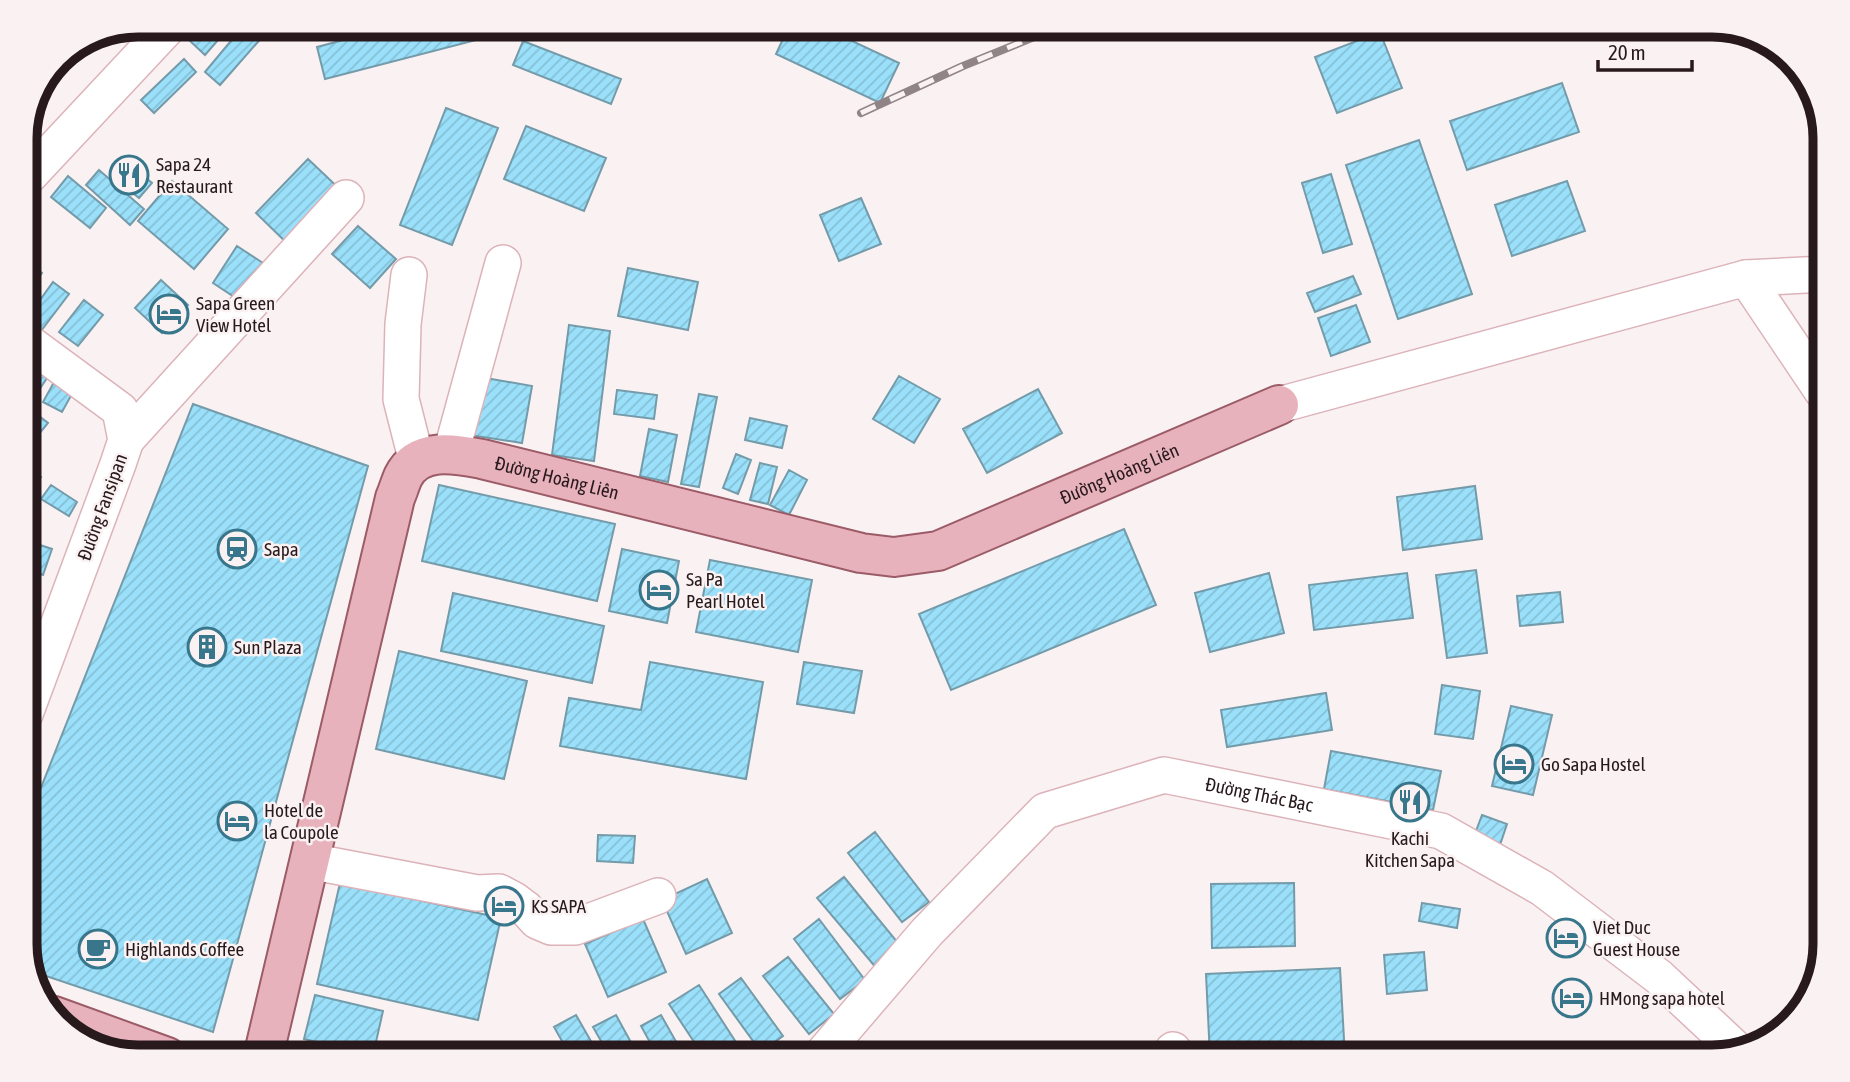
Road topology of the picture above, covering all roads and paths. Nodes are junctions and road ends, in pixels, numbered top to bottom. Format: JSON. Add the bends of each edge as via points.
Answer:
{"nodes":[{"id":1,"x":159,"y":37,"type":"edge"},
{"id":2,"x":37,"y":167,"type":"edge"},
{"id":3,"x":346,"y":198,"type":"dead end"},
{"id":4,"x":503,"y":263,"type":"dead end"},
{"id":5,"x":409,"y":275,"type":"dead end"},
{"id":6,"x":1813,"y":275,"type":"edge"},
{"id":7,"x":1745,"y":278,"type":"junction"},
{"id":8,"x":37,"y":349,"type":"edge"},
{"id":9,"x":1813,"y":378,"type":"edge"},
{"id":10,"x":1279,"y":405,"type":"joint"},
{"id":11,"x":126,"y":440,"type":"junction"},
{"id":12,"x":434,"y":458,"type":"junction"},
{"id":13,"x":37,"y":682,"type":"edge"},
{"id":14,"x":309,"y":862,"type":"junction"},
{"id":15,"x":658,"y":896,"type":"dead end"},
{"id":16,"x":77,"y":1025,"type":"edge"},
{"id":17,"x":1730,"y":1043,"type":"edge"},
{"id":18,"x":131,"y":1044,"type":"edge"},
{"id":19,"x":266,"y":1045,"type":"edge"},
{"id":20,"x":831,"y":1045,"type":"edge"}],
"edges":[{"from":1,"to":2,"type":"street"},
{"from":3,"to":11,"type":"street"},
{"from":4,"to":12,"type":"street"},
{"from":5,"to":12,"type":"street","via":[[401,399]]},
{"from":6,"to":7,"type":"street"},
{"from":7,"to":9,"type":"street"},
{"from":7,"to":10,"type":"street"},
{"from":8,"to":11,"type":"street","name":"Đường Fansipan","via":[[120,410]]},
{"from":10,"to":12,"type":"main road","name":"Đường Hoàng Liên","via":[[938,551],[894,556],[861,554],[482,459]]},
{"from":11,"to":13,"type":"street","name":"Đường Fansipan"},
{"from":12,"to":14,"type":"main road","via":[[404,475],[395,498]]},
{"from":14,"to":15,"type":"street","via":[[477,893],[499,892],[551,927],[575,927]]},
{"from":14,"to":19,"type":"main road"},
{"from":16,"to":18,"type":"main road"},
{"from":17,"to":20,"type":"street","name":"Đường Thác Bạc","via":[[1659,977],[1542,887],[1441,831],[1164,775],[1045,811],[927,932]]}]}
